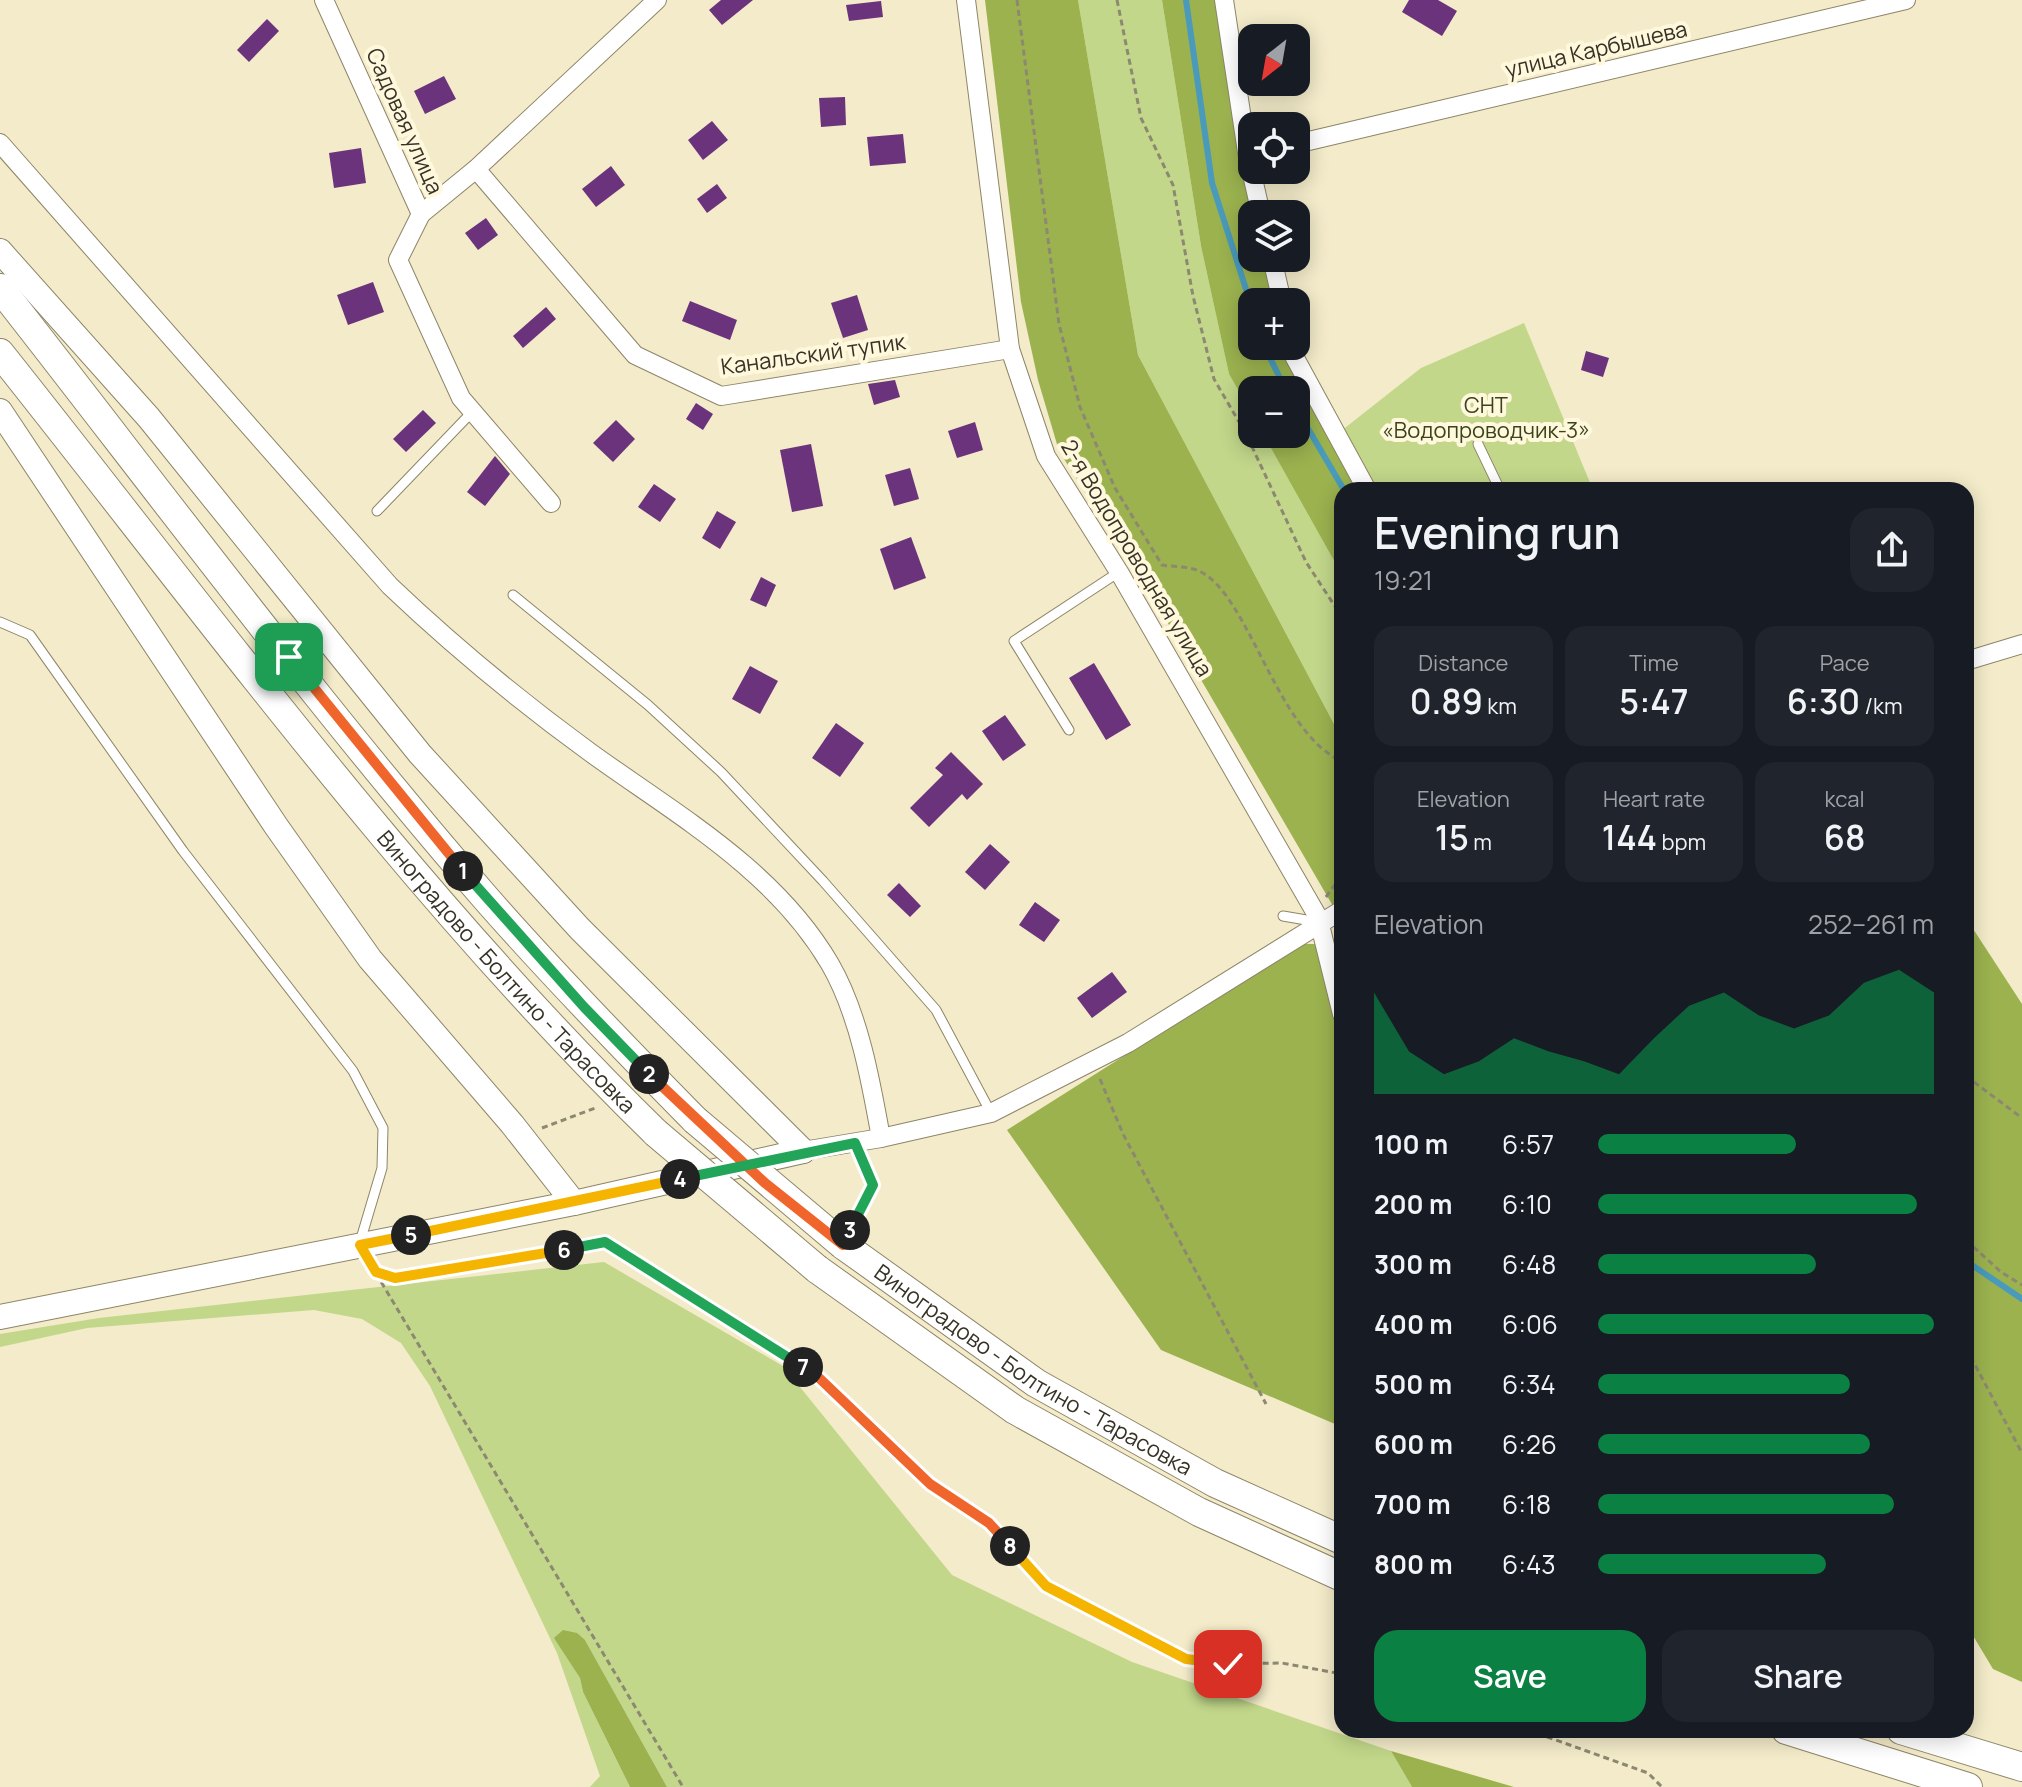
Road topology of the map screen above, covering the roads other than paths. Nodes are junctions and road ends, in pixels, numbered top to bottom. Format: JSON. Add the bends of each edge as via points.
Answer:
{"nodes":[{"id":1,"x":324,"y":0,"type":"edge"},
{"id":2,"x":657,"y":0,"type":"edge"},
{"id":3,"x":966,"y":0,"type":"edge"},
{"id":4,"x":1224,"y":0,"type":"edge"},
{"id":5,"x":1906,"y":0,"type":"edge"},
{"id":6,"x":1243,"y":112,"type":"edge"},
{"id":7,"x":1310,"y":141,"type":"edge"},
{"id":8,"x":0,"y":143,"type":"edge"},
{"id":9,"x":476,"y":169,"type":"junction"},
{"id":10,"x":421,"y":214,"type":"junction"},
{"id":11,"x":0,"y":251,"type":"edge"},
{"id":12,"x":0,"y":288,"type":"edge"},
{"id":13,"x":1010,"y":349,"type":"junction"},
{"id":14,"x":0,"y":353,"type":"edge"},
{"id":15,"x":1296,"y":360,"type":"edge"},
{"id":16,"x":0,"y":411,"type":"edge"},
{"id":17,"x":473,"y":411,"type":"junction"},
{"id":18,"x":1478,"y":444,"type":"dead end"},
{"id":19,"x":1363,"y":482,"type":"edge"},
{"id":20,"x":1496,"y":482,"type":"edge"},
{"id":21,"x":551,"y":503,"type":"dead end"},
{"id":22,"x":377,"y":511,"type":"dead end"},
{"id":23,"x":1119,"y":572,"type":"junction"},
{"id":24,"x":513,"y":595,"type":"dead end"},
{"id":25,"x":0,"y":622,"type":"edge"},
{"id":26,"x":2022,"y":644,"type":"edge"},
{"id":27,"x":1974,"y":659,"type":"edge"},
{"id":28,"x":1069,"y":730,"type":"dead end"},
{"id":29,"x":1334,"y":914,"type":"edge"},
{"id":30,"x":1283,"y":916,"type":"dead end"},
{"id":31,"x":1320,"y":920,"type":"junction"},
{"id":32,"x":1334,"y":980,"type":"edge"},
{"id":33,"x":991,"y":1113,"type":"junction"},
{"id":34,"x":881,"y":1138,"type":"junction"},
{"id":35,"x":803,"y":1151,"type":"junction"},
{"id":36,"x":574,"y":1203,"type":"junction"},
{"id":37,"x":360,"y":1245,"type":"junction"},
{"id":38,"x":0,"y":1317,"type":"edge"},
{"id":39,"x":1334,"y":1536,"type":"edge"},
{"id":40,"x":1334,"y":1573,"type":"edge"},
{"id":41,"x":1812,"y":1738,"type":"edge"},
{"id":42,"x":1927,"y":1738,"type":"edge"},
{"id":43,"x":2022,"y":1767,"type":"edge"},
{"id":44,"x":1968,"y":1787,"type":"edge"}],
"edges":[{"from":1,"to":10,"type":"street","name":"Садовая улица"},
{"from":2,"to":9,"type":"street"},
{"from":3,"to":13,"type":"street","name":"2-я Водопроводная улица"},
{"from":4,"to":6,"type":"street"},
{"from":5,"to":7,"type":"street","name":"улица Карбышева"},
{"from":8,"to":34,"type":"street","via":[[390,586],[452,644],[684,816],[790,908],[831,965],[852,1016]]},
{"from":9,"to":10,"type":"street"},
{"from":9,"to":13,"type":"street","name":"Канальский тупик","via":[[635,355],[721,396]]},
{"from":10,"to":17,"type":"street","name":"Садовая улица","via":[[398,260],[461,398]]},
{"from":11,"to":35,"type":"street","via":[[149,418],[420,754],[580,929]]},
{"from":12,"to":39,"type":"main road","name":"Виноградово - Болтино - Тарасовка","bridge":true,"via":[[482,894],[695,1120],[843,1245],[1036,1383],[1215,1483]]},
{"from":13,"to":23,"type":"street","name":"2-я Водопроводная улица","via":[[1046,456]]},
{"from":14,"to":40,"type":"main road","name":"Виноградово - Болтино - Тарасовка","bridge":true,"via":[[451,918],[553,1031],[656,1133],[817,1269],[1015,1410],[1199,1512]]},
{"from":15,"to":19,"type":"street"},
{"from":16,"to":36,"type":"street","via":[[370,959]]},
{"from":17,"to":21,"type":"street","name":"Садовая улица"},
{"from":17,"to":22,"type":"lane"},
{"from":18,"to":20,"type":"lane"},
{"from":23,"to":28,"type":"lane","via":[[1014,641]]},
{"from":23,"to":31,"type":"street","name":"2-я Водопроводная улица"},
{"from":24,"to":33,"type":"lane","via":[[721,772],[823,881],[936,1010]]},
{"from":25,"to":37,"type":"lane","via":[[30,635],[183,851],[353,1071],[383,1128],[382,1168]]},
{"from":26,"to":27,"type":"street"},
{"from":29,"to":31,"type":"street"},
{"from":30,"to":31,"type":"lane"},
{"from":31,"to":32,"type":"street","name":"2-я Водопроводная улица"},
{"from":31,"to":33,"type":"street","via":[[1093,1061]]},
{"from":33,"to":34,"type":"street"},
{"from":34,"to":35,"type":"street"},
{"from":35,"to":36,"type":"street"},
{"from":36,"to":37,"type":"street"},
{"from":37,"to":38,"type":"street"},
{"from":41,"to":44,"type":"main road"},
{"from":42,"to":43,"type":"main road"}]}
